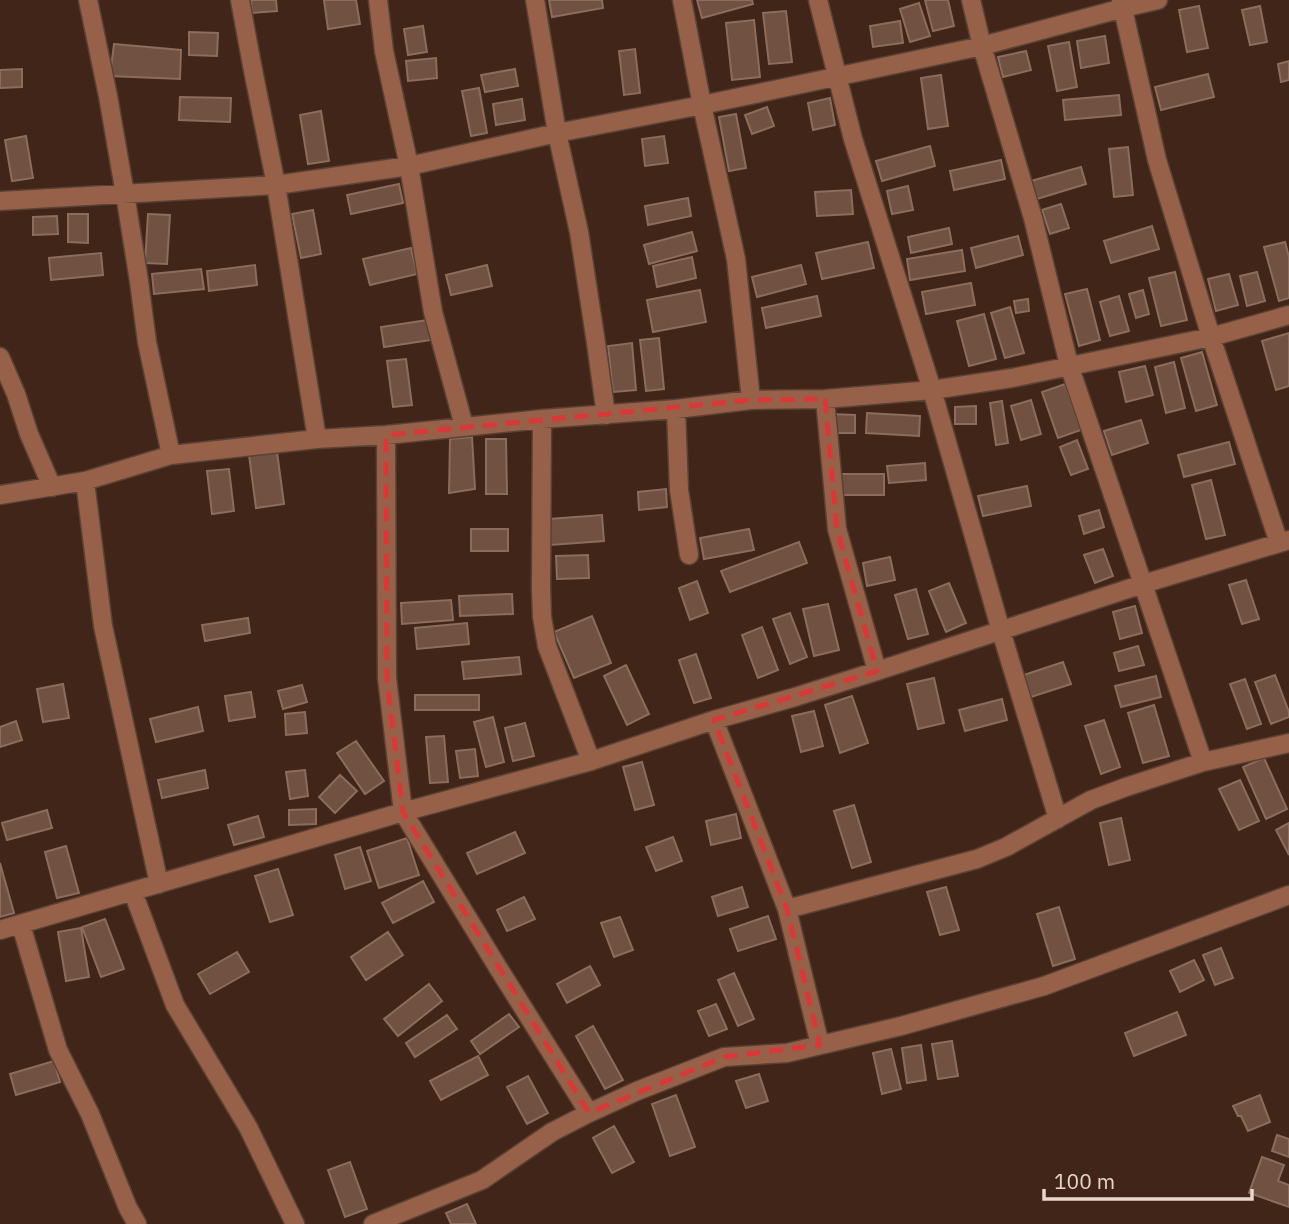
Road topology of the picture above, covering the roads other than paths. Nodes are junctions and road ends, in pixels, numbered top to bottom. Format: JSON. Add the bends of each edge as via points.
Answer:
{"nodes":[{"id":1,"x":89,"y":0,"type":"edge"},
{"id":2,"x":240,"y":0,"type":"edge"},
{"id":3,"x":379,"y":0,"type":"edge"},
{"id":4,"x":534,"y":0,"type":"edge"},
{"id":5,"x":682,"y":0,"type":"edge"},
{"id":6,"x":818,"y":0,"type":"edge"},
{"id":7,"x":971,"y":0,"type":"edge"},
{"id":8,"x":1158,"y":0,"type":"edge"},
{"id":9,"x":1122,"y":4,"type":"edge"},
{"id":10,"x":982,"y":46,"type":"junction"},
{"id":11,"x":836,"y":76,"type":"junction"},
{"id":12,"x":702,"y":105,"type":"junction"},
{"id":13,"x":556,"y":133,"type":"junction"},
{"id":14,"x":409,"y":166,"type":"junction"},
{"id":15,"x":276,"y":185,"type":"junction"},
{"id":16,"x":125,"y":194,"type":"junction"},
{"id":17,"x":0,"y":201,"type":"edge"},
{"id":18,"x":1289,"y":315,"type":"edge"},
{"id":19,"x":1211,"y":337,"type":"junction"},
{"id":20,"x":0,"y":357,"type":"edge"},
{"id":21,"x":1069,"y":365,"type":"junction"},
{"id":22,"x":932,"y":390,"type":"junction"},
{"id":23,"x":751,"y":400,"type":"junction"},
{"id":24,"x":825,"y":400,"type":"junction"},
{"id":25,"x":677,"y":409,"type":"junction"},
{"id":26,"x":606,"y":415,"type":"junction"},
{"id":27,"x":542,"y":419,"type":"junction"},
{"id":28,"x":464,"y":426,"type":"junction"},
{"id":29,"x":386,"y":435,"type":"junction"},
{"id":30,"x":317,"y":439,"type":"junction"},
{"id":31,"x":171,"y":455,"type":"junction"},
{"id":32,"x":85,"y":481,"type":"junction"},
{"id":33,"x":52,"y":487,"type":"junction"},
{"id":34,"x":0,"y":495,"type":"edge"},
{"id":35,"x":1284,"y":541,"type":"edge"},
{"id":36,"x":689,"y":555,"type":"dead end"},
{"id":37,"x":1143,"y":584,"type":"junction"},
{"id":38,"x":1001,"y":631,"type":"junction"},
{"id":39,"x":877,"y":671,"type":"junction"},
{"id":40,"x":714,"y":720,"type":"junction"},
{"id":41,"x":1289,"y":743,"type":"edge"},
{"id":42,"x":591,"y":761,"type":"junction"},
{"id":43,"x":1203,"y":762,"type":"junction"},
{"id":44,"x":403,"y":812,"type":"junction"},
{"id":45,"x":1058,"y":819,"type":"junction"},
{"id":46,"x":159,"y":884,"type":"junction"},
{"id":47,"x":133,"y":892,"type":"junction"},
{"id":48,"x":1289,"y":895,"type":"edge"},
{"id":49,"x":787,"y":909,"type":"junction"},
{"id":50,"x":21,"y":925,"type":"junction"},
{"id":51,"x":0,"y":930,"type":"edge"},
{"id":52,"x":820,"y":1045,"type":"junction"},
{"id":53,"x":589,"y":1113,"type":"junction"},
{"id":54,"x":137,"y":1224,"type":"edge"},
{"id":55,"x":295,"y":1224,"type":"edge"},
{"id":56,"x":373,"y":1224,"type":"edge"}],
"edges":[{"from":1,"to":16,"type":"street"},
{"from":2,"to":15,"type":"street"},
{"from":3,"to":14,"type":"street","via":[[384,51]]},
{"from":4,"to":13,"type":"street"},
{"from":5,"to":12,"type":"street"},
{"from":6,"to":11,"type":"street"},
{"from":7,"to":10,"type":"street"},
{"from":8,"to":9,"type":"street"},
{"from":9,"to":10,"type":"street"},
{"from":9,"to":19,"type":"street","via":[[1157,160]]},
{"from":10,"to":11,"type":"street"},
{"from":10,"to":21,"type":"street","via":[[1033,218]]},
{"from":11,"to":12,"type":"street"},
{"from":11,"to":22,"type":"street"},
{"from":12,"to":13,"type":"street"},
{"from":12,"to":23,"type":"street","via":[[736,258]]},
{"from":13,"to":14,"type":"street"},
{"from":13,"to":26,"type":"street","via":[[579,232]]},
{"from":14,"to":15,"type":"street"},
{"from":14,"to":28,"type":"street","via":[[433,312]]},
{"from":15,"to":16,"type":"street"},
{"from":15,"to":30,"type":"street"},
{"from":16,"to":17,"type":"street"},
{"from":16,"to":31,"type":"street","via":[[147,342]]},
{"from":18,"to":19,"type":"street"},
{"from":19,"to":21,"type":"street"},
{"from":19,"to":35,"type":"street"},
{"from":20,"to":33,"type":"street"},
{"from":21,"to":22,"type":"street"},
{"from":21,"to":37,"type":"street"},
{"from":22,"to":24,"type":"street"},
{"from":22,"to":38,"type":"street"},
{"from":23,"to":24,"type":"street"},
{"from":23,"to":25,"type":"street"},
{"from":24,"to":39,"type":"street","via":[[836,529]]},
{"from":25,"to":26,"type":"street"},
{"from":25,"to":36,"type":"street","via":[[679,490]]},
{"from":26,"to":27,"type":"street"},
{"from":27,"to":28,"type":"street"},
{"from":27,"to":42,"type":"street","via":[[542,617],[547,646]]},
{"from":28,"to":29,"type":"street"},
{"from":29,"to":30,"type":"street"},
{"from":29,"to":44,"type":"street","via":[[387,678]]},
{"from":30,"to":31,"type":"street"},
{"from":31,"to":32,"type":"street"},
{"from":32,"to":33,"type":"street"},
{"from":32,"to":46,"type":"street","via":[[103,625]]},
{"from":33,"to":34,"type":"street"},
{"from":35,"to":37,"type":"street"},
{"from":37,"to":38,"type":"street"},
{"from":37,"to":43,"type":"street"},
{"from":38,"to":39,"type":"street"},
{"from":38,"to":45,"type":"street"},
{"from":39,"to":40,"type":"street"},
{"from":40,"to":42,"type":"street"},
{"from":40,"to":49,"type":"street"},
{"from":41,"to":43,"type":"street"},
{"from":42,"to":44,"type":"street"},
{"from":43,"to":45,"type":"street","via":[[1091,800]]},
{"from":44,"to":46,"type":"street"},
{"from":44,"to":53,"type":"street"},
{"from":45,"to":49,"type":"street","via":[[977,859]]},
{"from":46,"to":47,"type":"street"},
{"from":47,"to":50,"type":"street"},
{"from":47,"to":55,"type":"street","via":[[175,1005],[247,1127]]},
{"from":48,"to":52,"type":"street","via":[[1044,986]]},
{"from":49,"to":52,"type":"street"},
{"from":50,"to":51,"type":"street"},
{"from":50,"to":54,"type":"street","via":[[58,1050]]},
{"from":52,"to":53,"type":"street","via":[[787,1053],[724,1057]]},
{"from":53,"to":56,"type":"street","via":[[552,1132],[482,1180]]}]}
